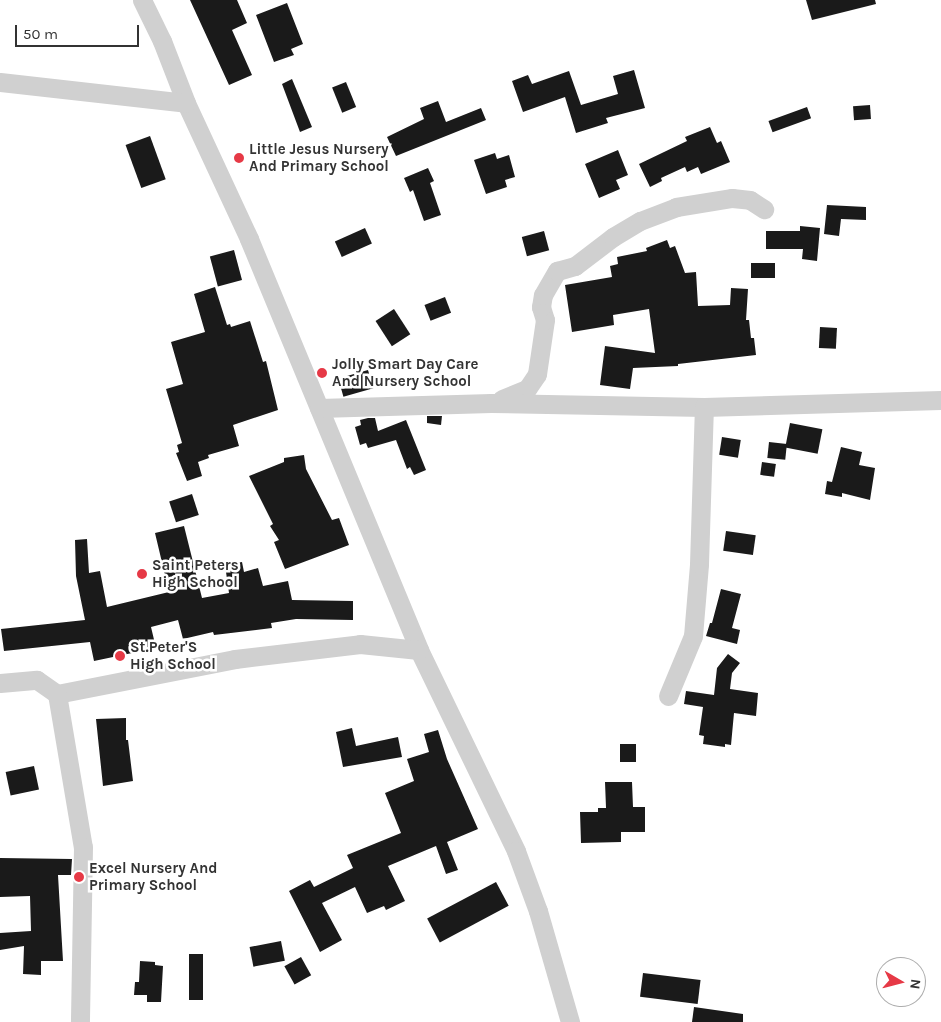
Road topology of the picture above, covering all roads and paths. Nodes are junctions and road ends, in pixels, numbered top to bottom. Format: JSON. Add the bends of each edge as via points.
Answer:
{"nodes":[{"id":1,"x":142,"y":0,"type":"edge"},
{"id":2,"x":0,"y":82,"type":"edge"},
{"id":3,"x":186,"y":103,"type":"junction"},
{"id":4,"x":764,"y":210,"type":"dead end"},
{"id":5,"x":941,"y":400,"type":"edge"},
{"id":6,"x":492,"y":403,"type":"junction"},
{"id":7,"x":704,"y":407,"type":"junction"},
{"id":8,"x":320,"y":408,"type":"junction"},
{"id":9,"x":419,"y":650,"type":"junction"},
{"id":10,"x":0,"y":683,"type":"edge"},
{"id":11,"x":57,"y":694,"type":"junction"},
{"id":12,"x":668,"y":696,"type":"dead end"},
{"id":13,"x":80,"y":1022,"type":"edge"},
{"id":14,"x":570,"y":1022,"type":"edge"}],
"edges":[{"from":1,"to":3,"type":"street"},
{"from":2,"to":3,"type":"street"},
{"from":3,"to":8,"type":"street","via":[[249,239]]},
{"from":4,"to":6,"type":"street","via":[[750,200],[732,198],[676,207],[640,221],[612,237],[575,266],[557,271],[543,295],[541,306],[545,320],[540,364],[534,381],[527,390]]},
{"from":5,"to":7,"type":"street"},
{"from":6,"to":7,"type":"street"},
{"from":6,"to":8,"type":"street"},
{"from":7,"to":12,"type":"street","via":[[699,564],[693,636]]},
{"from":8,"to":9,"type":"street"},
{"from":9,"to":11,"type":"street","via":[[360,644],[235,659]]},
{"from":9,"to":14,"type":"street","via":[[516,852],[538,911]]},
{"from":10,"to":11,"type":"street","via":[[37,680]]},
{"from":11,"to":13,"type":"street","via":[[83,847]]}]}
